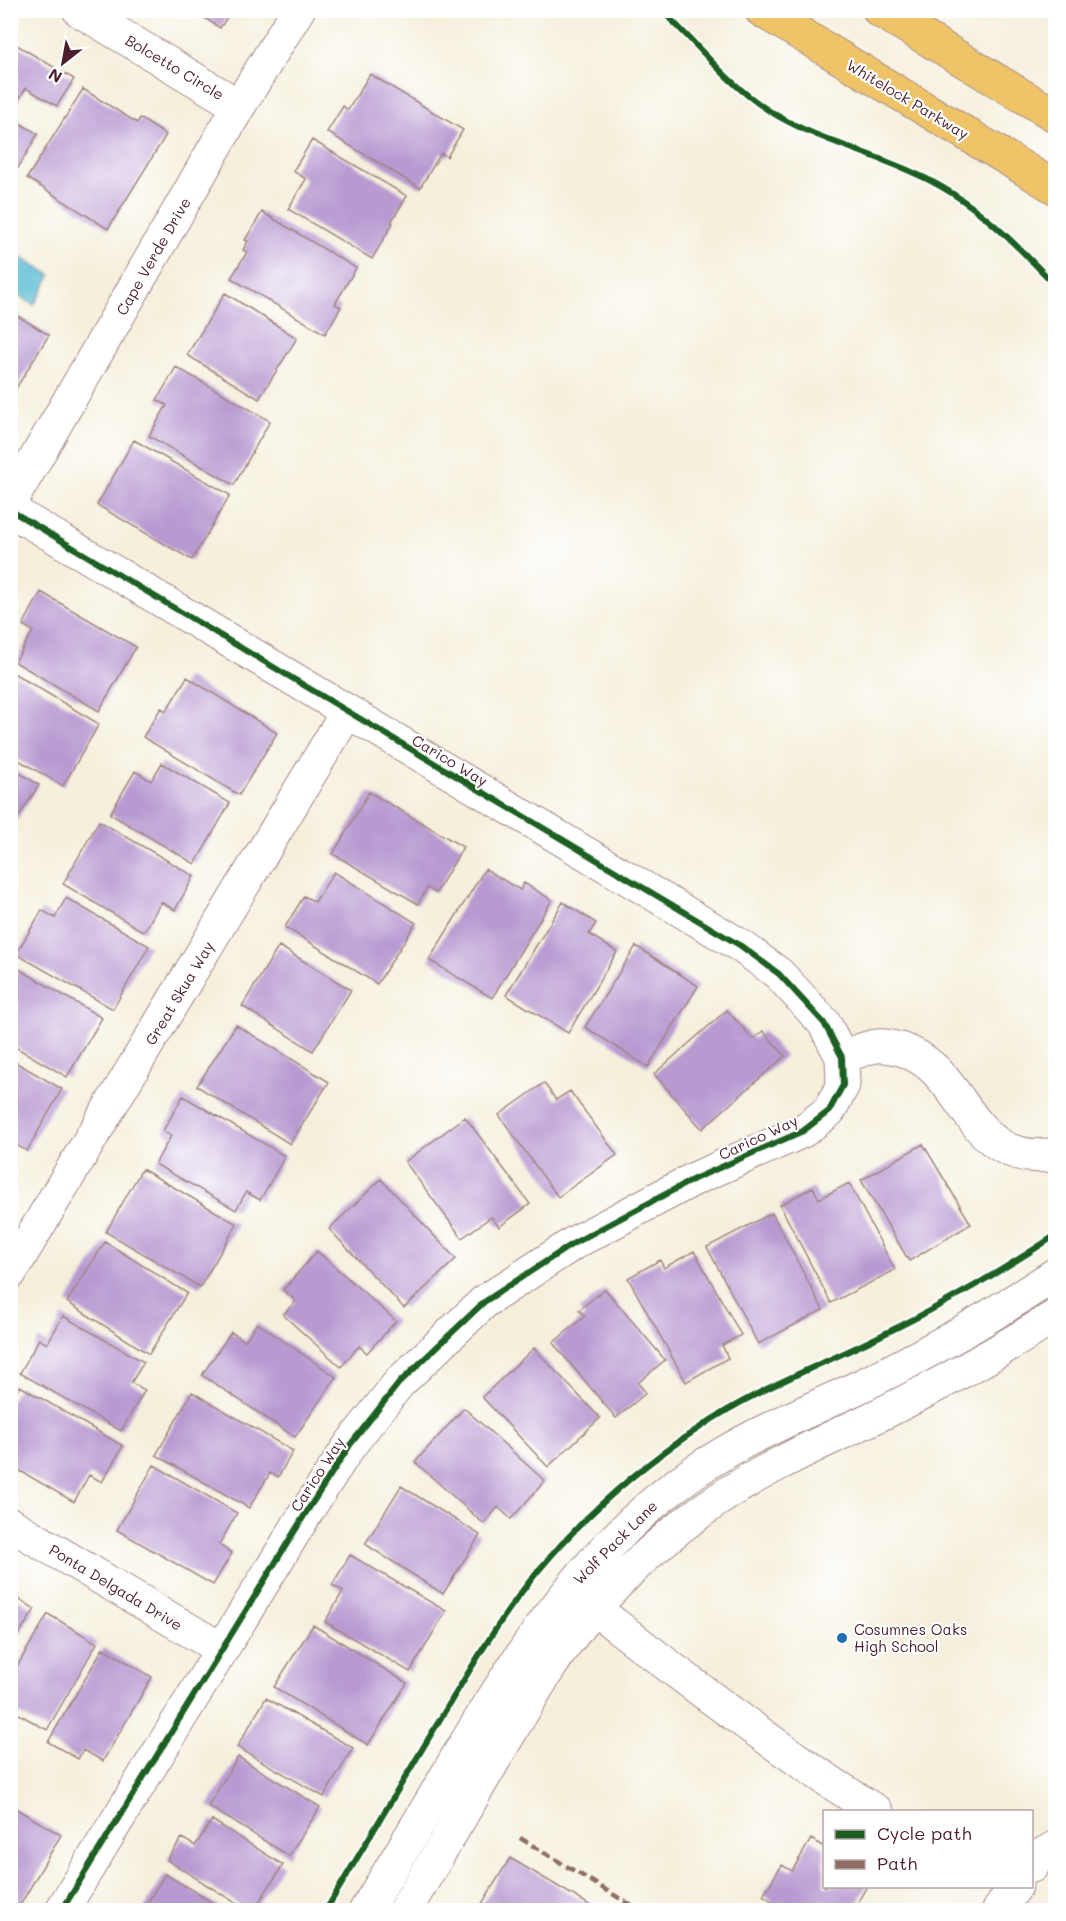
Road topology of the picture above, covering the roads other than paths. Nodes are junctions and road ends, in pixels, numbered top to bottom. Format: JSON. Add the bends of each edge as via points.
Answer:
{"nodes":[{"id":1,"x":79,"y":10,"type":"edge"},
{"id":2,"x":298,"y":10,"type":"edge"},
{"id":3,"x":761,"y":10,"type":"edge"},
{"id":4,"x":879,"y":10,"type":"edge"},
{"id":5,"x":239,"y":106,"type":"junction"},
{"id":6,"x":1056,"y":116,"type":"edge"},
{"id":7,"x":1056,"y":188,"type":"edge"},
{"id":8,"x":10,"y":503,"type":"edge"},
{"id":9,"x":10,"y":510,"type":"edge"},
{"id":10,"x":346,"y":712,"type":"junction"},
{"id":11,"x":842,"y":1058,"type":"junction"},
{"id":12,"x":1056,"y":1154,"type":"edge"},
{"id":13,"x":10,"y":1273,"type":"edge"},
{"id":14,"x":1056,"y":1274,"type":"edge"},
{"id":15,"x":1056,"y":1316,"type":"edge"},
{"id":16,"x":10,"y":1524,"type":"edge"},
{"id":17,"x":582,"y":1599,"type":"junction"},
{"id":18,"x":221,"y":1649,"type":"junction"},
{"id":19,"x":874,"y":1810,"type":"edge"},
{"id":20,"x":1056,"y":1847,"type":"edge"},
{"id":21,"x":1033,"y":1864,"type":"edge"},
{"id":22,"x":62,"y":1911,"type":"edge"},
{"id":23,"x":366,"y":1911,"type":"edge"},
{"id":24,"x":405,"y":1911,"type":"edge"}],
"edges":[{"from":1,"to":5,"type":"street","name":"Bolcetto Circle"},
{"from":2,"to":5,"type":"street","name":"Cape Verde Drive"},
{"from":3,"to":7,"type":"main road","name":"Whitelock Parkway"},
{"from":4,"to":6,"type":"main road"},
{"from":5,"to":8,"type":"street","name":"Cape Verde Drive"},
{"from":9,"to":10,"type":"street","name":"Carico Way"},
{"from":10,"to":11,"type":"street","name":"Carico Way","via":[[741,946],[779,974],[824,1023]]},
{"from":10,"to":13,"type":"street","name":"Great Skua Way"},
{"from":11,"to":12,"type":"street","via":[[877,1046],[910,1052],[938,1072],[993,1141],[1028,1155]]},
{"from":11,"to":18,"type":"street","name":"Carico Way","via":[[843,1085],[829,1111],[803,1131],[694,1179],[574,1243],[483,1302],[399,1383],[350,1445]]},
{"from":14,"to":17,"type":"street","name":"Wolf Pack Lane","via":[[950,1339],[738,1445],[695,1471],[659,1497],[596,1558]]},
{"from":15,"to":17,"type":"street","name":"Wolf Pack Lane","via":[[944,1382],[795,1454],[726,1495],[679,1528],[613,1588]]},
{"from":16,"to":18,"type":"street","name":"Ponta Delgada Drive"},
{"from":17,"to":19,"type":"street","via":[[726,1710]]},
{"from":17,"to":23,"type":"street","name":"Wolf Pack Lane","via":[[521,1654]]},
{"from":17,"to":24,"type":"street","name":"Wolf Pack Lane","via":[[564,1647]]},
{"from":18,"to":22,"type":"street","name":"Carico Way"},
{"from":20,"to":21,"type":"street"}]}
